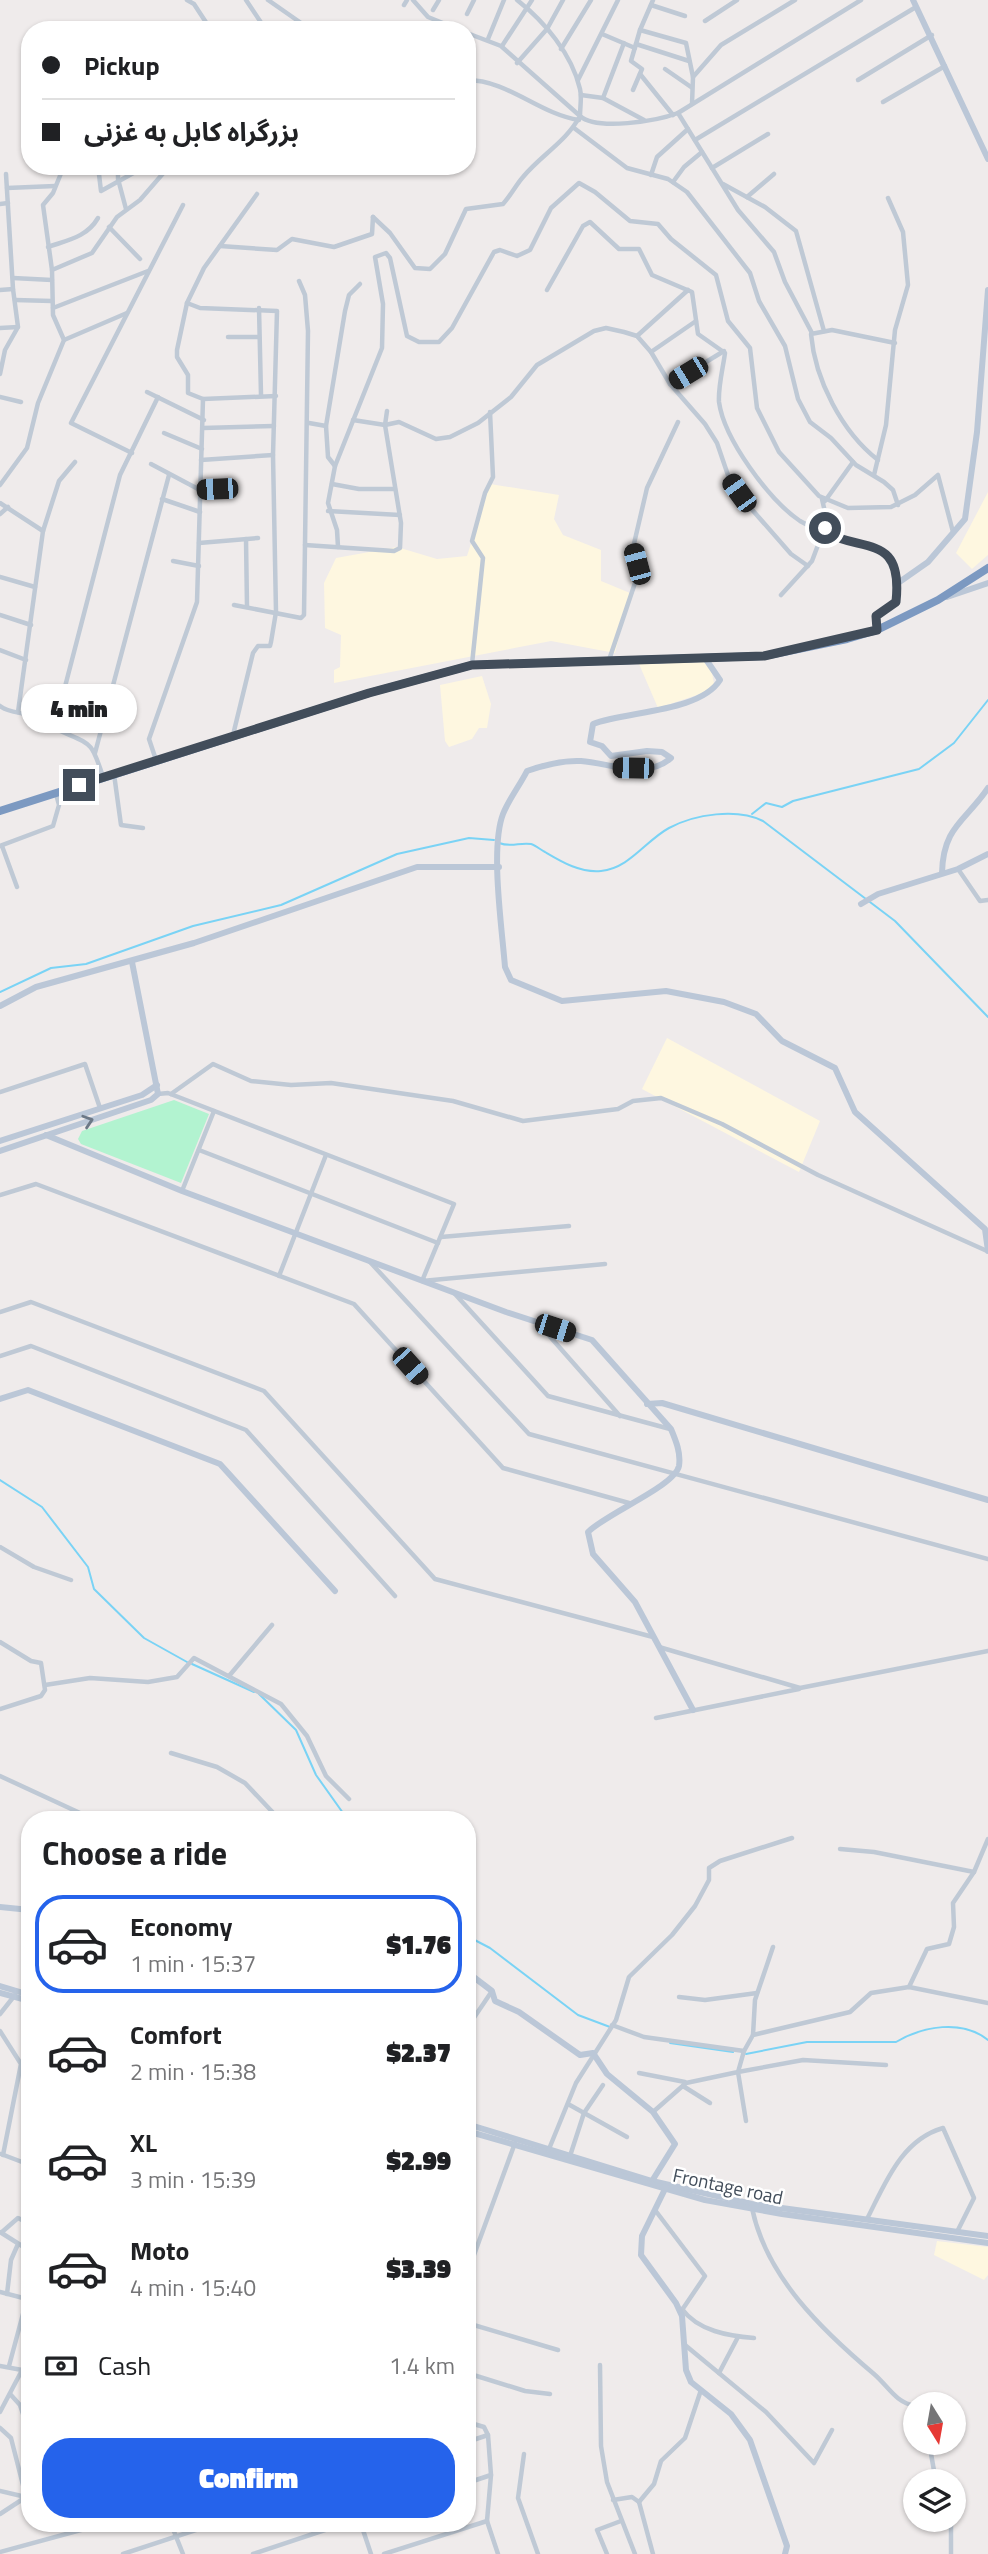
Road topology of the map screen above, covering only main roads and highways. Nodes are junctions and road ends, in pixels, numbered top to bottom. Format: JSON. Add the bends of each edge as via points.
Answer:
{"nodes":[{"id":1,"x":988,"y":568,"type":"edge"},
{"id":2,"x":0,"y":811,"type":"edge"}],
"edges":[{"from":1,"to":2,"type":"highway","via":[[938,600],[877,630],[764,656],[472,665],[369,693]]}]}
